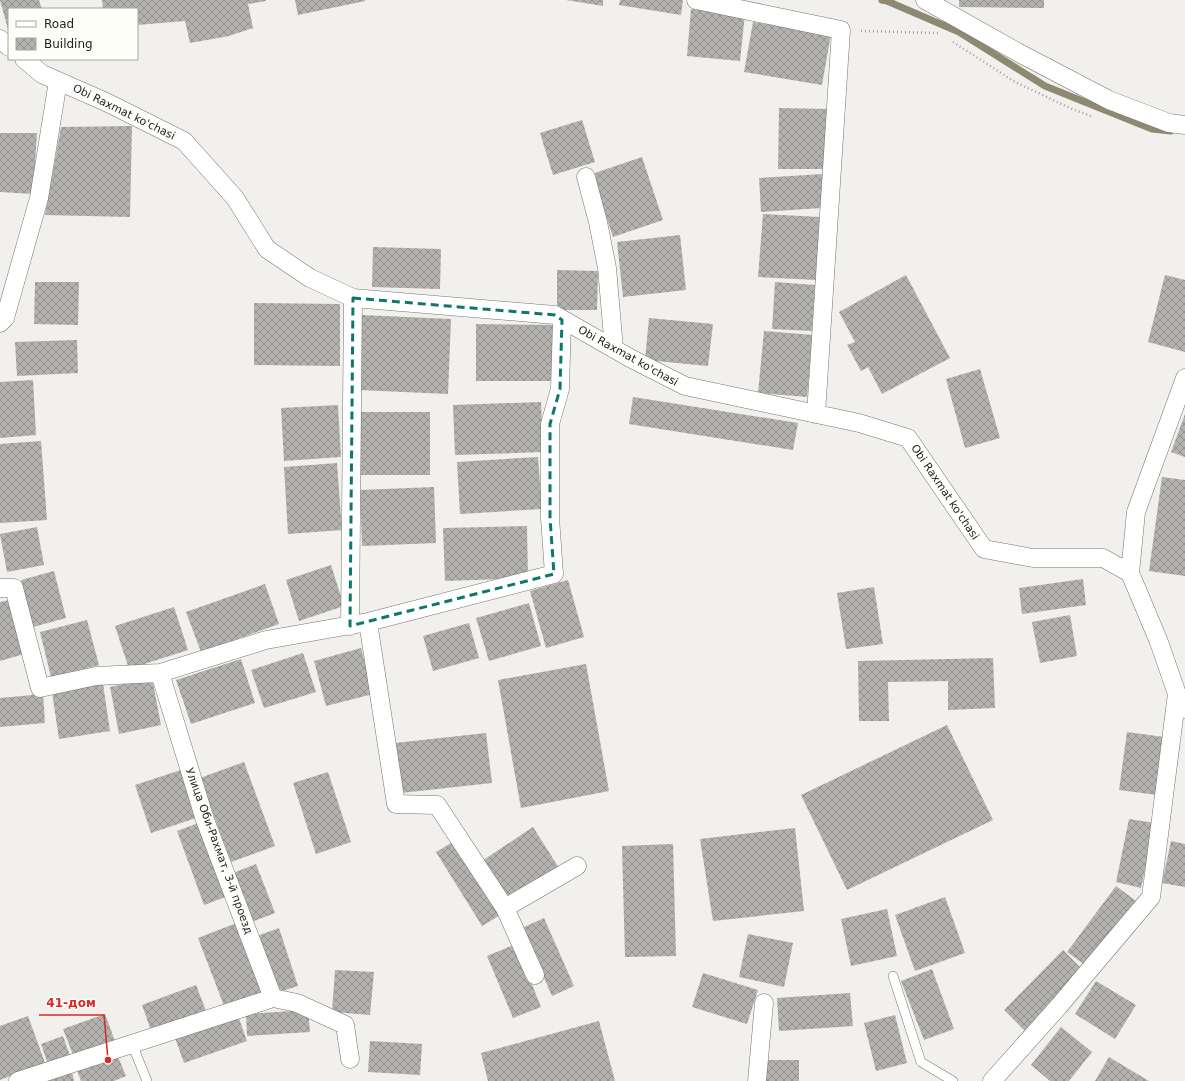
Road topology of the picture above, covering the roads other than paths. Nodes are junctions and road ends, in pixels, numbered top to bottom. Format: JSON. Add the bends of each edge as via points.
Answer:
{"nodes":[{"id":1,"x":696,"y":0,"type":"edge"},
{"id":2,"x":925,"y":0,"type":"edge"},
{"id":3,"x":0,"y":39,"type":"edge"},
{"id":4,"x":8,"y":46,"type":"edge"},
{"id":5,"x":25,"y":60,"type":"edge"},
{"id":6,"x":58,"y":81,"type":"junction"},
{"id":7,"x":1185,"y":125,"type":"edge"},
{"id":8,"x":586,"y":177,"type":"dead end"},
{"id":9,"x":353,"y":298,"type":"junction"},
{"id":10,"x":562,"y":320,"type":"junction"},
{"id":11,"x":0,"y":323,"type":"edge"},
{"id":12,"x":614,"y":349,"type":"junction"},
{"id":13,"x":1185,"y":378,"type":"edge"},
{"id":14,"x":816,"y":414,"type":"junction"},
{"id":15,"x":1130,"y":573,"type":"junction"},
{"id":16,"x":0,"y":588,"type":"edge"},
{"id":17,"x":368,"y":622,"type":"junction"},
{"id":18,"x":350,"y":626,"type":"junction"},
{"id":19,"x":160,"y":673,"type":"junction"},
{"id":20,"x":1181,"y":701,"type":"edge"},
{"id":21,"x":577,"y":866,"type":"dead end"},
{"id":22,"x":505,"y":908,"type":"junction"},
{"id":23,"x":535,"y":975,"type":"dead end"},
{"id":24,"x":893,"y":976,"type":"dead end"},
{"id":25,"x":273,"y":998,"type":"junction"},
{"id":26,"x":764,"y":1003,"type":"dead end"},
{"id":27,"x":132,"y":1044,"type":"junction"},
{"id":28,"x":350,"y":1059,"type":"dead end"},
{"id":29,"x":18,"y":1081,"type":"edge"},
{"id":30,"x":146,"y":1081,"type":"edge"},
{"id":31,"x":757,"y":1081,"type":"edge"},
{"id":32,"x":953,"y":1081,"type":"edge"},
{"id":33,"x":992,"y":1081,"type":"edge"}],
"edges":[{"from":1,"to":14,"type":"street","via":[[841,30]]},
{"from":2,"to":7,"type":"street","via":[[1019,54],[1109,100],[1169,124]]},
{"from":3,"to":4,"type":"street"},
{"from":5,"to":6,"type":"street","name":"Obi Raxmat ko'chasi","via":[[42,74]]},
{"from":6,"to":9,"type":"street","name":"Obi Raxmat ko'chasi","via":[[184,141],[235,198],[267,249],[310,278]]},
{"from":6,"to":11,"type":"street","via":[[39,198],[5,318]]},
{"from":8,"to":12,"type":"street","via":[[607,268]]},
{"from":9,"to":10,"type":"street","name":"Obi Raxmat ko'chasi","via":[[554,315]]},
{"from":9,"to":18,"type":"street"},
{"from":10,"to":12,"type":"street","name":"Obi Raxmat ko'chasi"},
{"from":10,"to":17,"type":"street","via":[[560,389],[550,424],[550,518],[554,574]]},
{"from":12,"to":14,"type":"street","name":"Obi Raxmat ko'chasi","via":[[684,386]]},
{"from":13,"to":15,"type":"street","via":[[1136,512]]},
{"from":14,"to":15,"type":"street","name":"Obi Raxmat ko'chasi","via":[[859,423],[908,438],[984,549],[1033,558],[1103,558]]},
{"from":15,"to":20,"type":"street"},
{"from":16,"to":19,"type":"street","via":[[14,588],[40,688],[96,676]]},
{"from":17,"to":18,"type":"street"},
{"from":17,"to":22,"type":"street","via":[[396,804],[437,804]]},
{"from":18,"to":19,"type":"street","via":[[266,640]]},
{"from":19,"to":25,"type":"street","name":"Улица Оби-Рахмат, 3-й проезд","via":[[205,820]]},
{"from":20,"to":33,"type":"street","via":[[1151,897]]},
{"from":21,"to":22,"type":"street"},
{"from":22,"to":23,"type":"street"},
{"from":24,"to":32,"type":"lane","via":[[921,1062]]},
{"from":25,"to":27,"type":"street"},
{"from":25,"to":28,"type":"street","via":[[298,1003],[345,1025]]},
{"from":26,"to":31,"type":"street"},
{"from":27,"to":29,"type":"street"},
{"from":27,"to":30,"type":"lane"}]}
